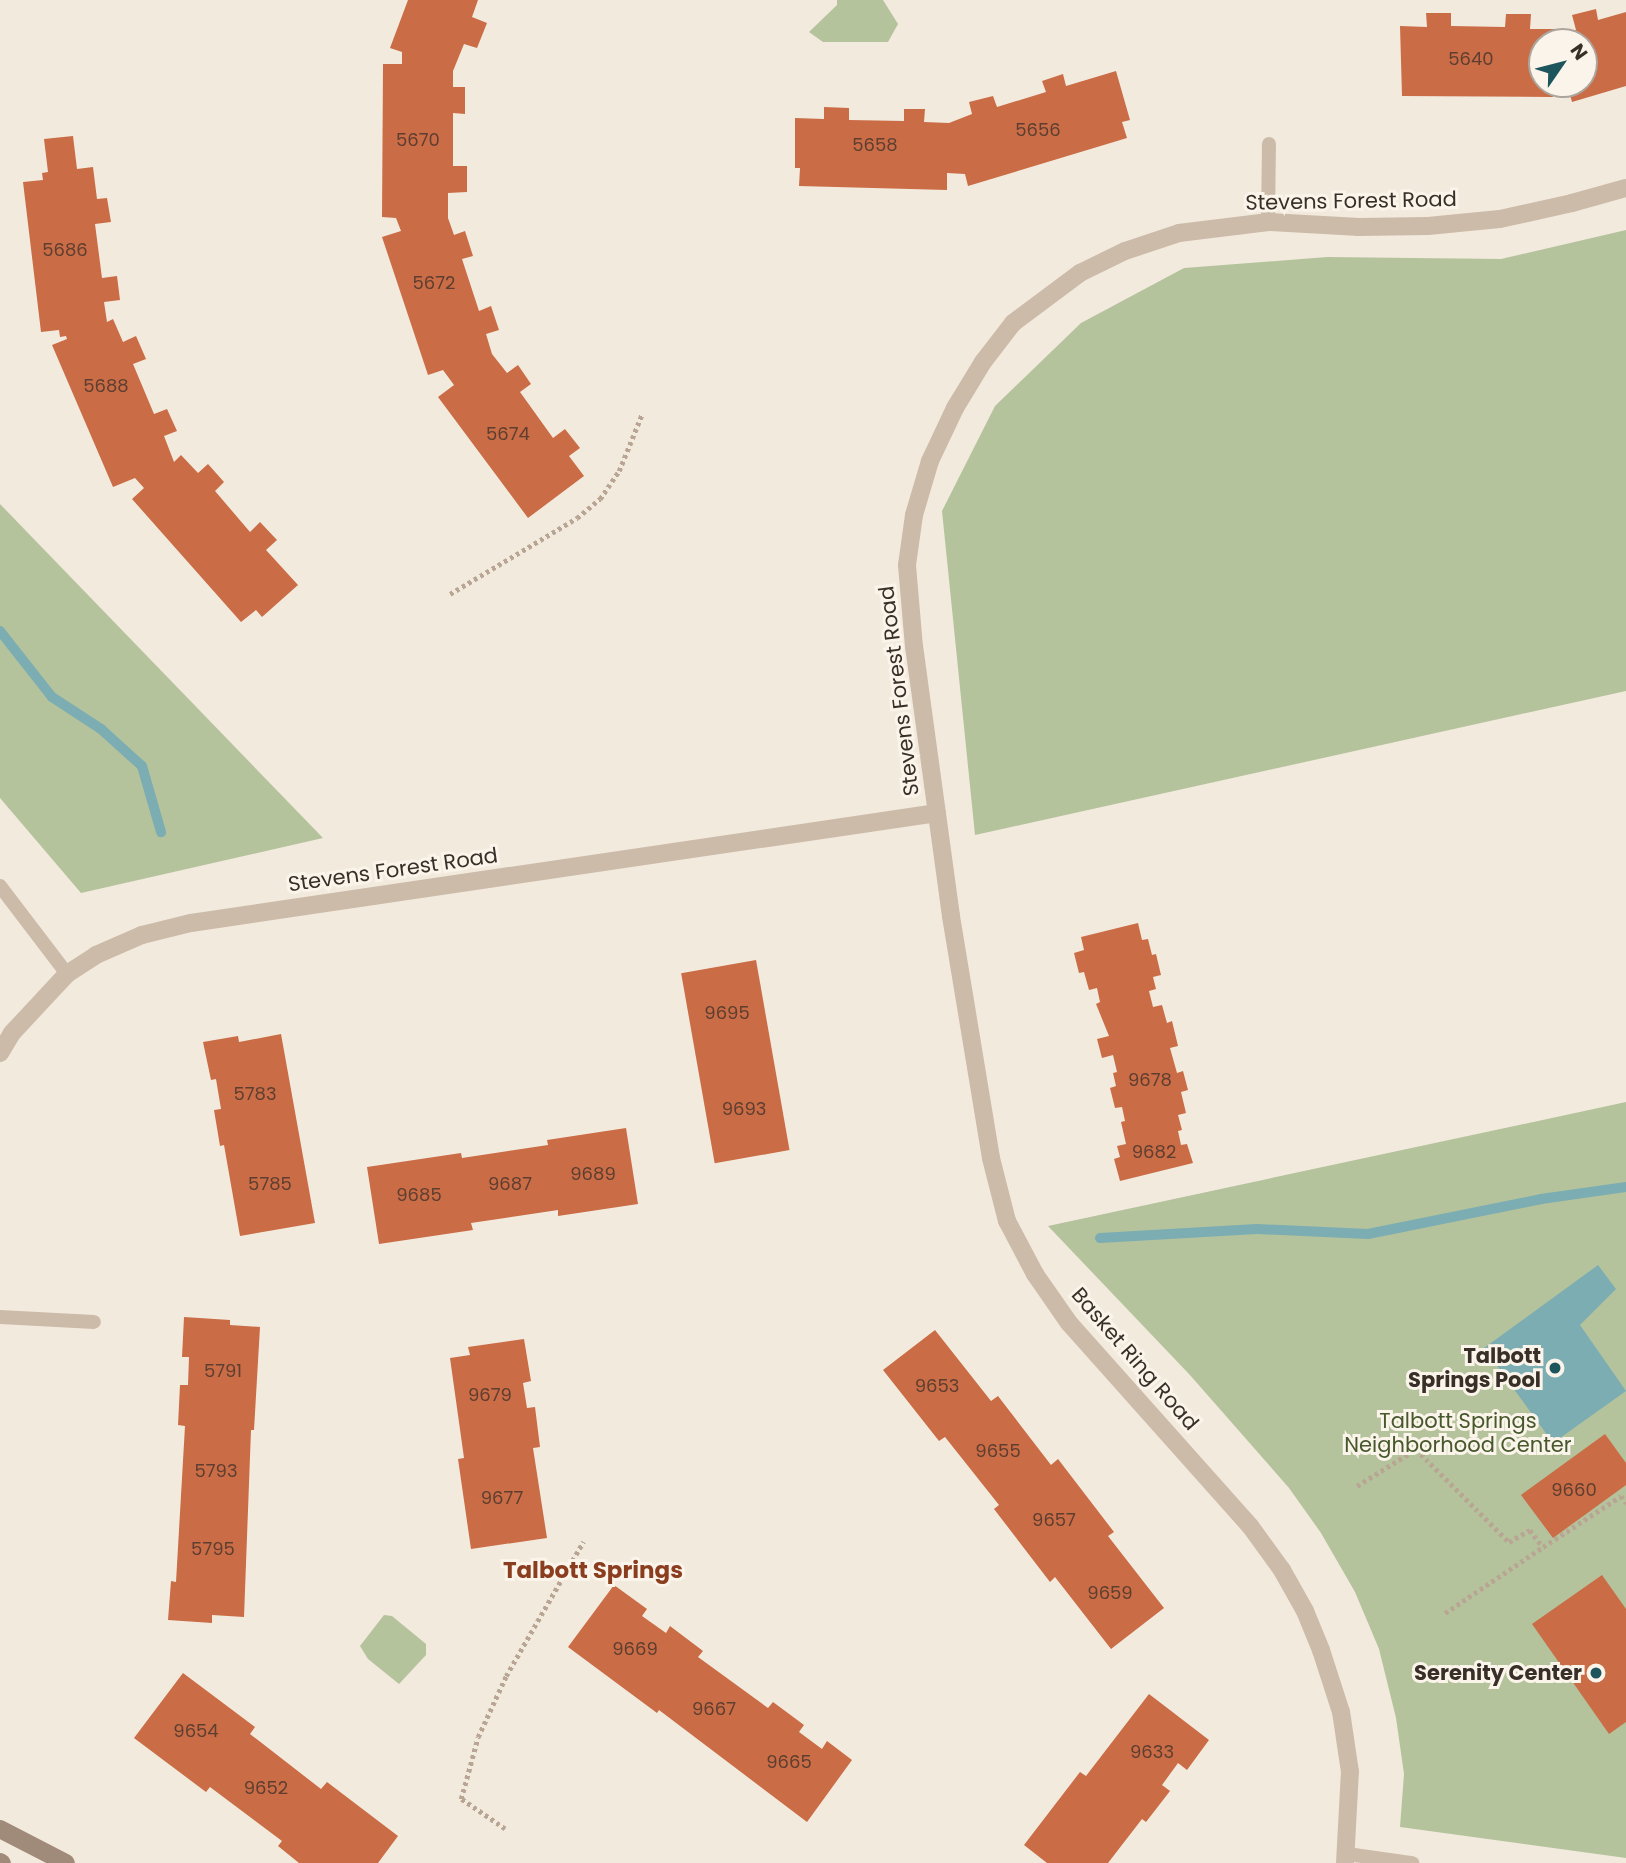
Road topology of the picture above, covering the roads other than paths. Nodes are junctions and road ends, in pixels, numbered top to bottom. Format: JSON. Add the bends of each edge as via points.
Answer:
{"nodes":[{"id":1,"x":1269,"y":144,"type":"dead end"},
{"id":2,"x":1626,"y":188,"type":"edge"},
{"id":3,"x":1268,"y":222,"type":"junction"},
{"id":4,"x":937,"y":813,"type":"junction"},
{"id":5,"x":0,"y":886,"type":"edge"},
{"id":6,"x":67,"y":974,"type":"junction"},
{"id":7,"x":0,"y":1053,"type":"edge"},
{"id":8,"x":0,"y":1317,"type":"edge"},
{"id":9,"x":94,"y":1322,"type":"dead end"},
{"id":10,"x":0,"y":1829,"type":"edge"},
{"id":11,"x":1346,"y":1858,"type":"edge"},
{"id":12,"x":66,"y":1863,"type":"edge"},
{"id":13,"x":1412,"y":1863,"type":"edge"}],
"edges":[{"from":1,"to":3,"type":"lane"},
{"from":2,"to":3,"type":"street","name":"Stevens Forest Road","via":[[1500,219],[1427,226]]},
{"from":3,"to":4,"type":"street","name":"Stevens Forest Road","via":[[1179,233],[1125,251],[1080,273],[1013,323],[955,408],[914,515],[908,565],[914,647]]},
{"from":4,"to":6,"type":"street","name":"Stevens Forest Road","via":[[191,923],[131,940]]},
{"from":4,"to":11,"type":"street","name":"Basket Ring Road","via":[[991,1158],[1007,1221],[1035,1274],[1069,1323],[1250,1527],[1305,1611],[1341,1712],[1350,1772]]},
{"from":5,"to":6,"type":"lane"},
{"from":6,"to":7,"type":"street","name":"Stevens Forest Road","via":[[12,1032]]},
{"from":8,"to":9,"type":"lane"},
{"from":10,"to":12,"type":"street"},
{"from":11,"to":13,"type":"lane"}]}
